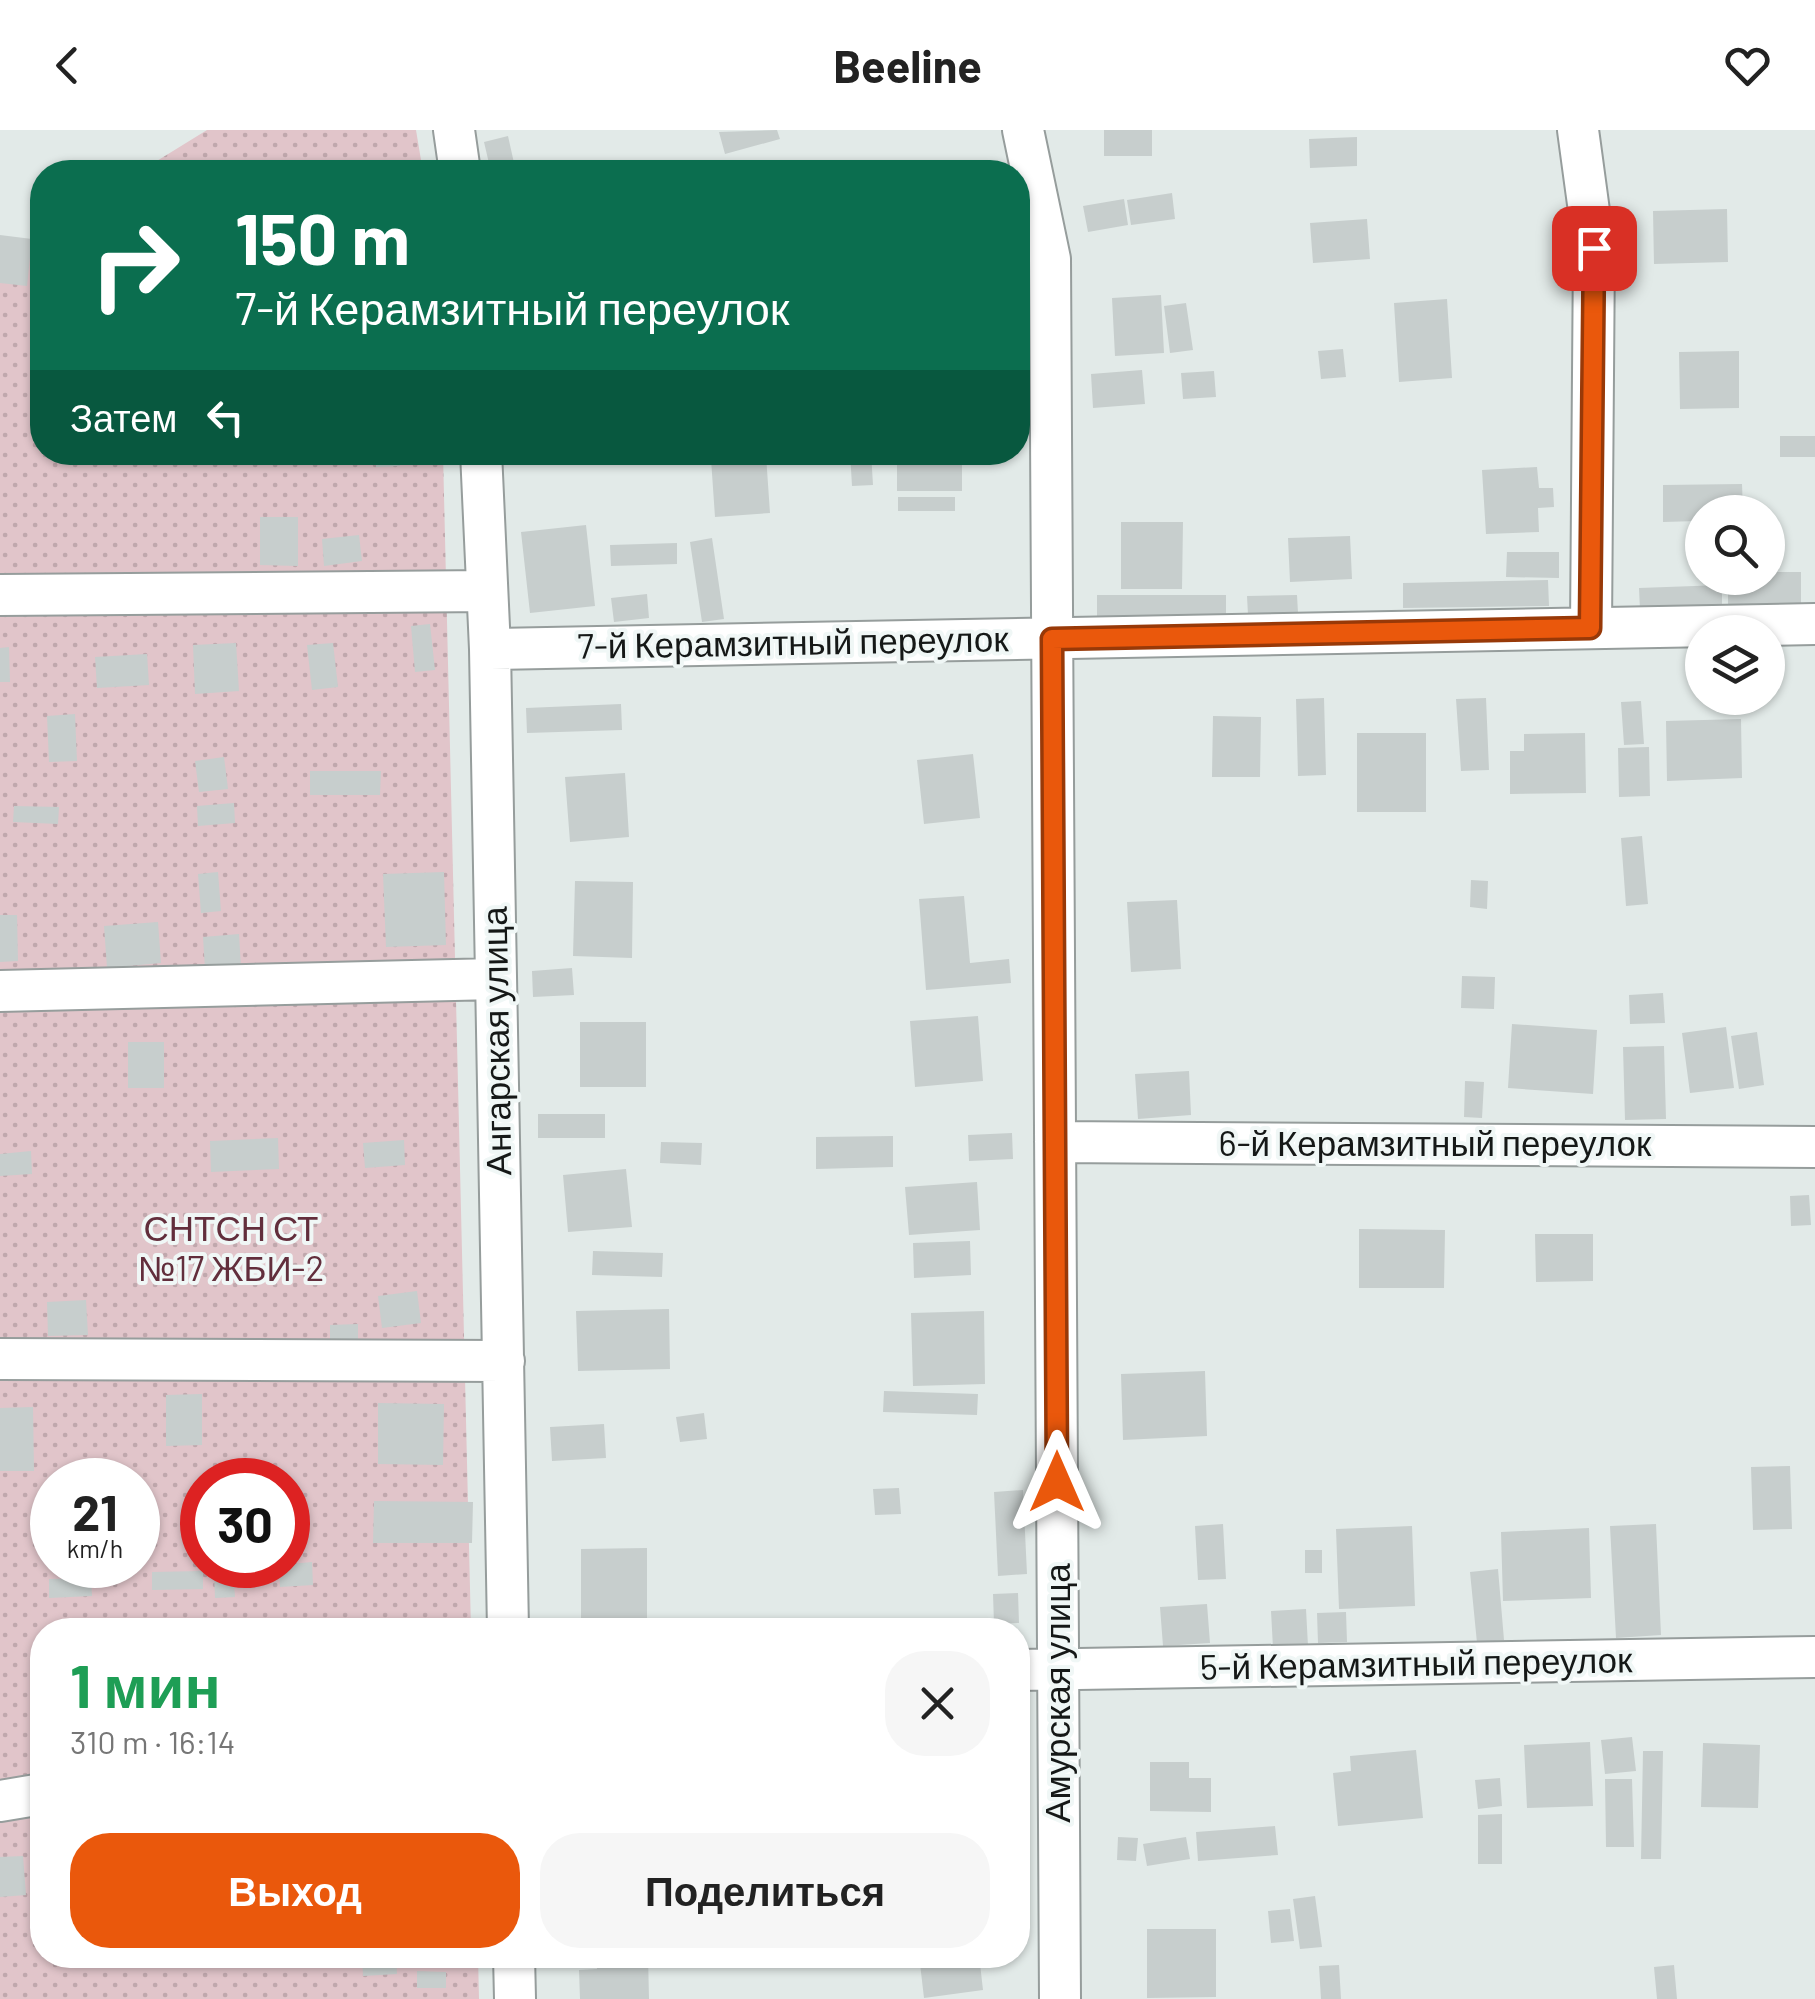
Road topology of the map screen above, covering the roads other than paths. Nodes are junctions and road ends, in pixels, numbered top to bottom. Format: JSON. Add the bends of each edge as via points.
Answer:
{"nodes":[{"id":1,"x":454,"y":130,"type":"edge"},
{"id":2,"x":1023,"y":130,"type":"edge"},
{"id":3,"x":1578,"y":130,"type":"edge"},
{"id":4,"x":458,"y":160,"type":"edge"},
{"id":5,"x":1029,"y":160,"type":"edge"},
{"id":6,"x":1030,"y":163,"type":"edge"},
{"id":7,"x":482,"y":465,"type":"edge"},
{"id":8,"x":487,"y":590,"type":"junction"},
{"id":9,"x":0,"y":595,"type":"edge"},
{"id":10,"x":1815,"y":624,"type":"edge"},
{"id":11,"x":1590,"y":628,"type":"junction"},
{"id":12,"x":1052,"y":639,"type":"junction"},
{"id":13,"x":490,"y":649,"type":"junction"},
{"id":14,"x":496,"y":979,"type":"junction"},
{"id":15,"x":0,"y":990,"type":"edge"},
{"id":16,"x":1055,"y":1142,"type":"junction"},
{"id":17,"x":1815,"y":1146,"type":"edge"},
{"id":18,"x":0,"y":1359,"type":"edge"},
{"id":19,"x":504,"y":1361,"type":"junction"},
{"id":20,"x":508,"y":1618,"type":"edge"},
{"id":21,"x":1815,"y":1657,"type":"edge"},
{"id":22,"x":1030,"y":1670,"type":"edge"},
{"id":23,"x":1058,"y":1670,"type":"junction"},
{"id":24,"x":30,"y":1796,"type":"edge"},
{"id":25,"x":0,"y":1801,"type":"edge"},
{"id":26,"x":514,"y":1968,"type":"edge"},
{"id":27,"x":515,"y":1999,"type":"edge"},
{"id":28,"x":1060,"y":1999,"type":"edge"}],
"edges":[{"from":1,"to":4,"type":"street"},
{"from":2,"to":5,"type":"street","name":"Амурская улица"},
{"from":3,"to":11,"type":"street","via":[[1594,248]]},
{"from":6,"to":12,"type":"street","name":"Амурская улица","via":[[1050,258]]},
{"from":7,"to":8,"type":"street","name":"Ангарская улица"},
{"from":8,"to":9,"type":"street"},
{"from":8,"to":13,"type":"street","name":"Ангарская улица"},
{"from":10,"to":11,"type":"street","name":"7-й Керамзитный переулок"},
{"from":11,"to":12,"type":"street","name":"7-й Керамзитный переулок"},
{"from":12,"to":13,"type":"street","name":"7-й Керамзитный переулок"},
{"from":12,"to":16,"type":"street","name":"Амурская улица"},
{"from":13,"to":14,"type":"street","name":"Ангарская улица"},
{"from":14,"to":15,"type":"street"},
{"from":14,"to":19,"type":"street","name":"Ангарская улица"},
{"from":16,"to":17,"type":"street","name":"6-й Керамзитный переулок"},
{"from":16,"to":23,"type":"street","name":"Амурская улица"},
{"from":18,"to":19,"type":"street"},
{"from":19,"to":20,"type":"street","name":"Ангарская улица"},
{"from":21,"to":23,"type":"street","name":"5-й Керамзитный переулок"},
{"from":22,"to":23,"type":"street","name":"5-й Керамзитный переулок"},
{"from":23,"to":28,"type":"street","name":"Амурская улица"},
{"from":24,"to":25,"type":"street"},
{"from":26,"to":27,"type":"street"}]}
